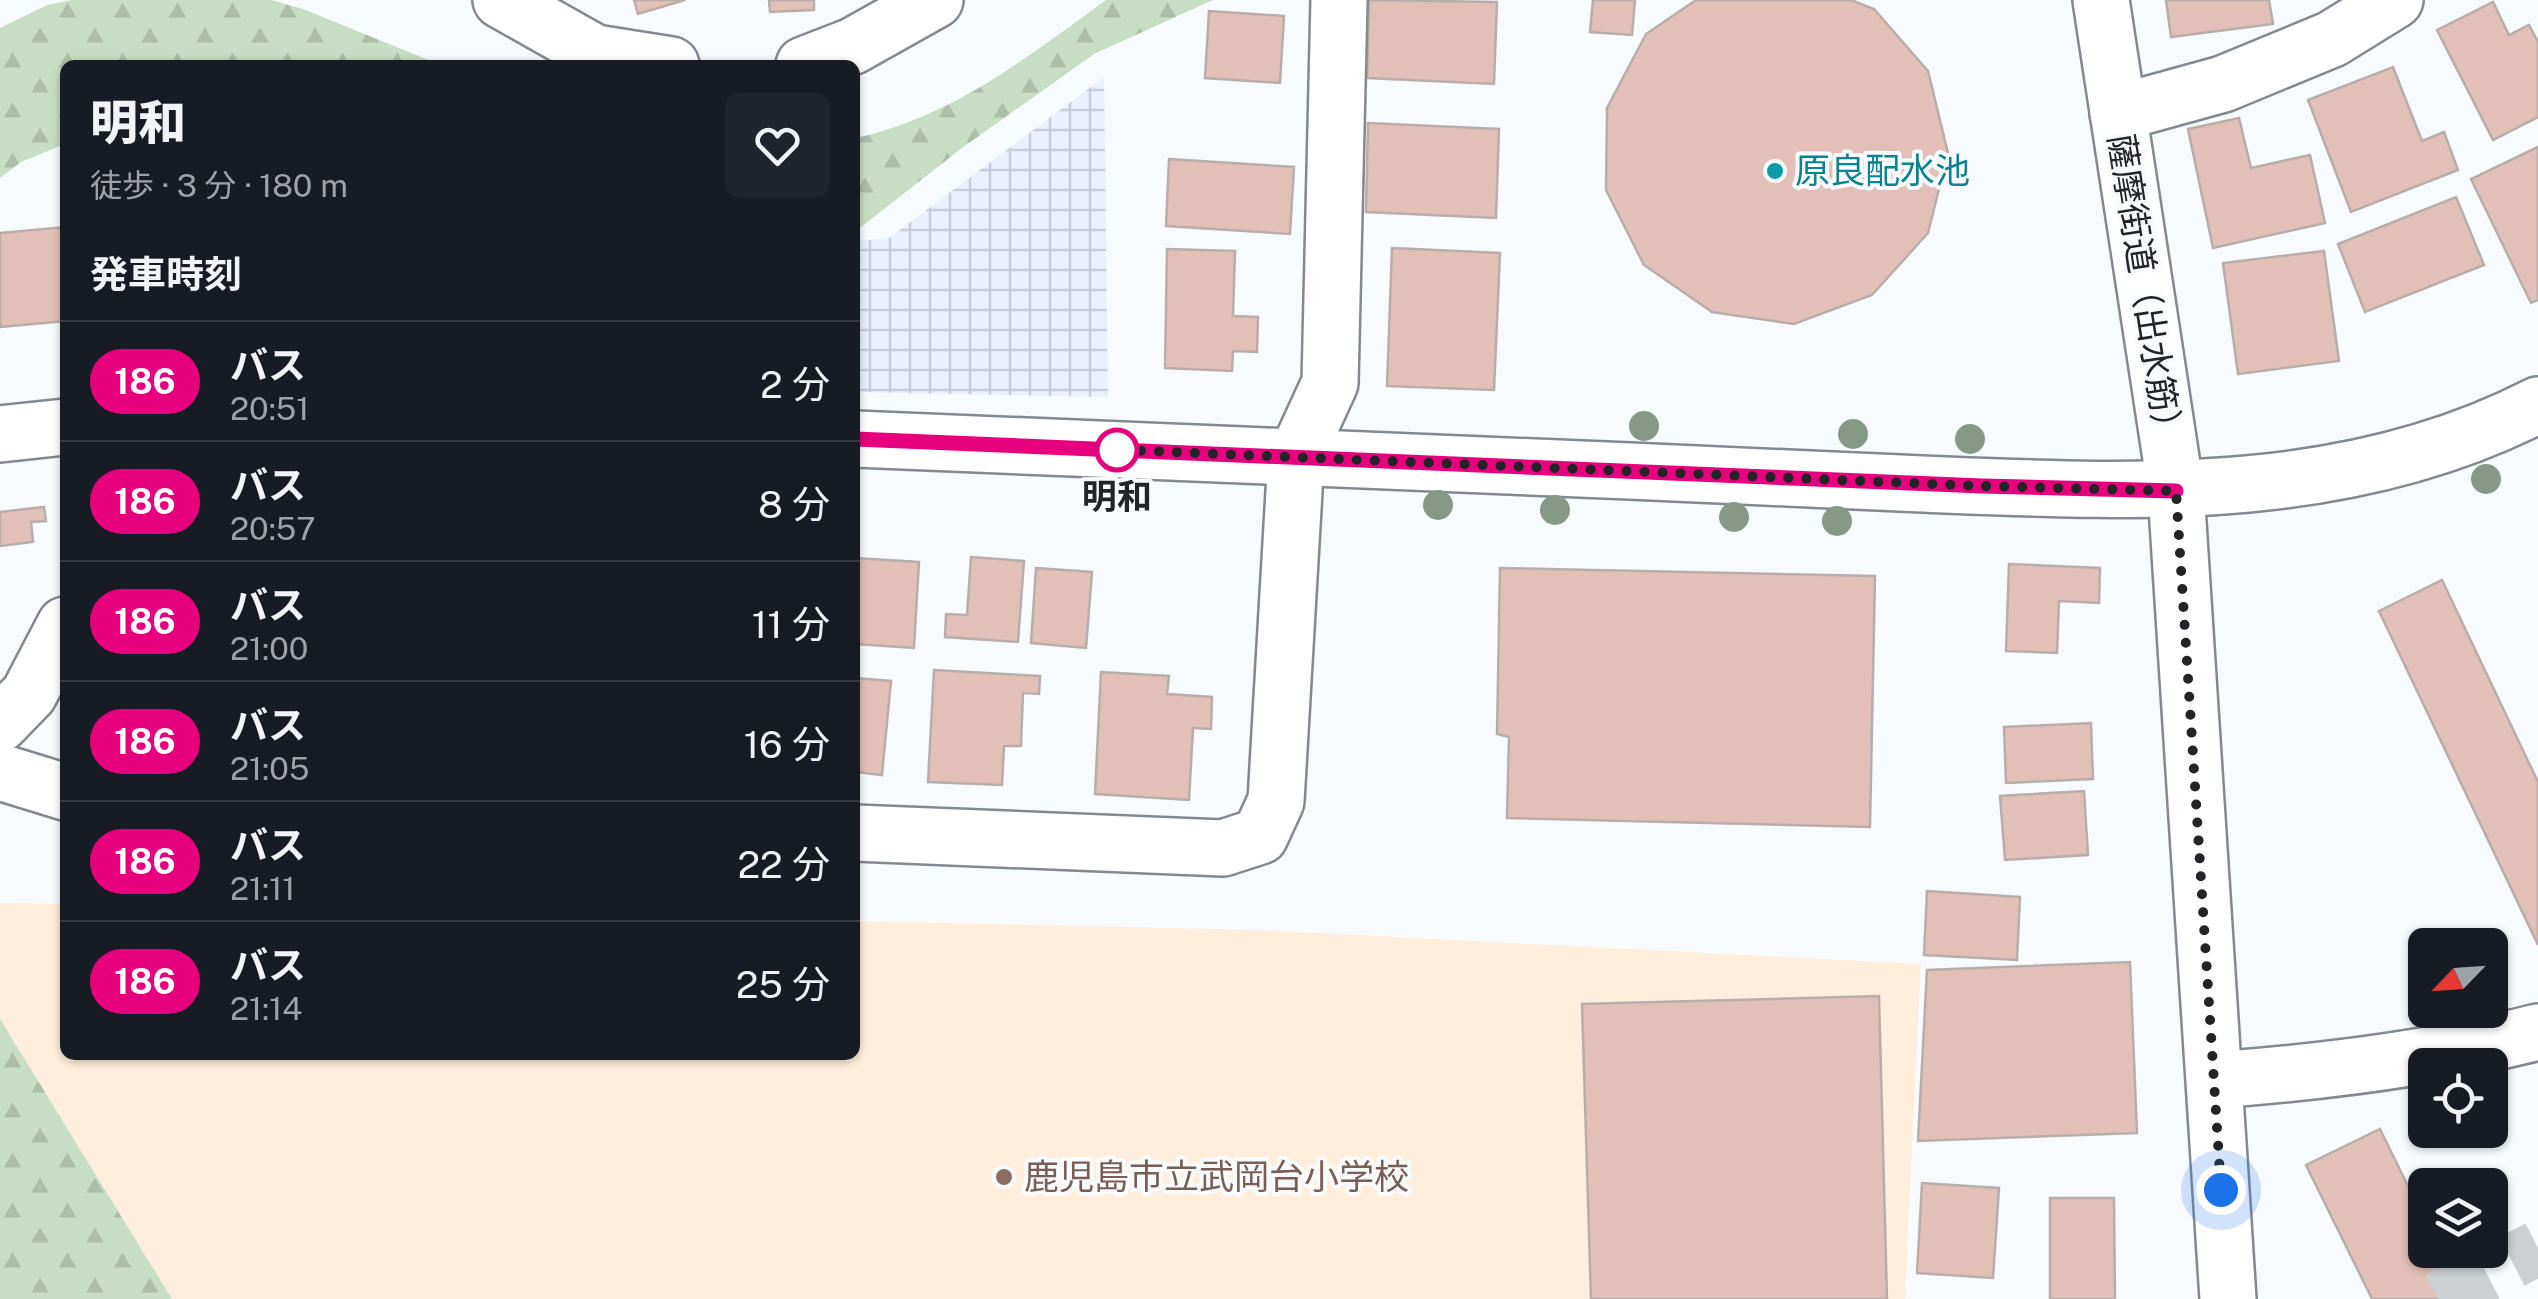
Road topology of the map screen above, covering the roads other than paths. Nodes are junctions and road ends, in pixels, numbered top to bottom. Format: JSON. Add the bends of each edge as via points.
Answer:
{"nodes":[{"id":1,"x":500,"y":0,"type":"edge"},
{"id":2,"x":936,"y":0,"type":"edge"},
{"id":3,"x":1339,"y":0,"type":"edge"},
{"id":4,"x":2101,"y":0,"type":"edge"},
{"id":5,"x":2395,"y":0,"type":"edge"},
{"id":6,"x":640,"y":60,"type":"edge"},
{"id":7,"x":817,"y":60,"type":"edge"},
{"id":8,"x":2118,"y":113,"type":"junction"},
{"id":9,"x":2538,"y":406,"type":"edge"},
{"id":10,"x":60,"y":428,"type":"edge"},
{"id":11,"x":0,"y":434,"type":"edge"},
{"id":12,"x":860,"y":439,"type":"edge"},
{"id":13,"x":1296,"y":456,"type":"junction"},
{"id":14,"x":2176,"y":491,"type":"junction"},
{"id":15,"x":60,"y":635,"type":"edge"},
{"id":16,"x":0,"y":724,"type":"edge"},
{"id":17,"x":0,"y":772,"type":"edge"},
{"id":18,"x":60,"y":790,"type":"edge"},
{"id":19,"x":860,"y":833,"type":"edge"},
{"id":20,"x":2538,"y":1032,"type":"edge"},
{"id":21,"x":2214,"y":1080,"type":"junction"},
{"id":22,"x":2228,"y":1299,"type":"edge"}],
"edges":[{"from":1,"to":6,"type":"street","via":[[596,53]]},
{"from":2,"to":7,"type":"street"},
{"from":3,"to":13,"type":"street","via":[[1330,382]]},
{"from":4,"to":8,"type":"street","name":"薩摩街道（出水筋）"},
{"from":5,"to":8,"type":"street","via":[[2332,39],[2224,84]]},
{"from":8,"to":14,"type":"street","name":"薩摩街道（出水筋）"},
{"from":9,"to":14,"type":"street","via":[[2431,448],[2353,469]]},
{"from":10,"to":11,"type":"street"},
{"from":12,"to":13,"type":"street"},
{"from":13,"to":14,"type":"street"},
{"from":13,"to":19,"type":"street","via":[[1276,801],[1260,836],[1222,848]]},
{"from":14,"to":21,"type":"street","name":"薩摩街道（出水筋）"},
{"from":15,"to":16,"type":"street","via":[[29,694]]},
{"from":17,"to":18,"type":"street"},
{"from":20,"to":21,"type":"street","via":[[2337,1069]]},
{"from":21,"to":22,"type":"street","name":"薩摩街道（出水筋）"}]}
